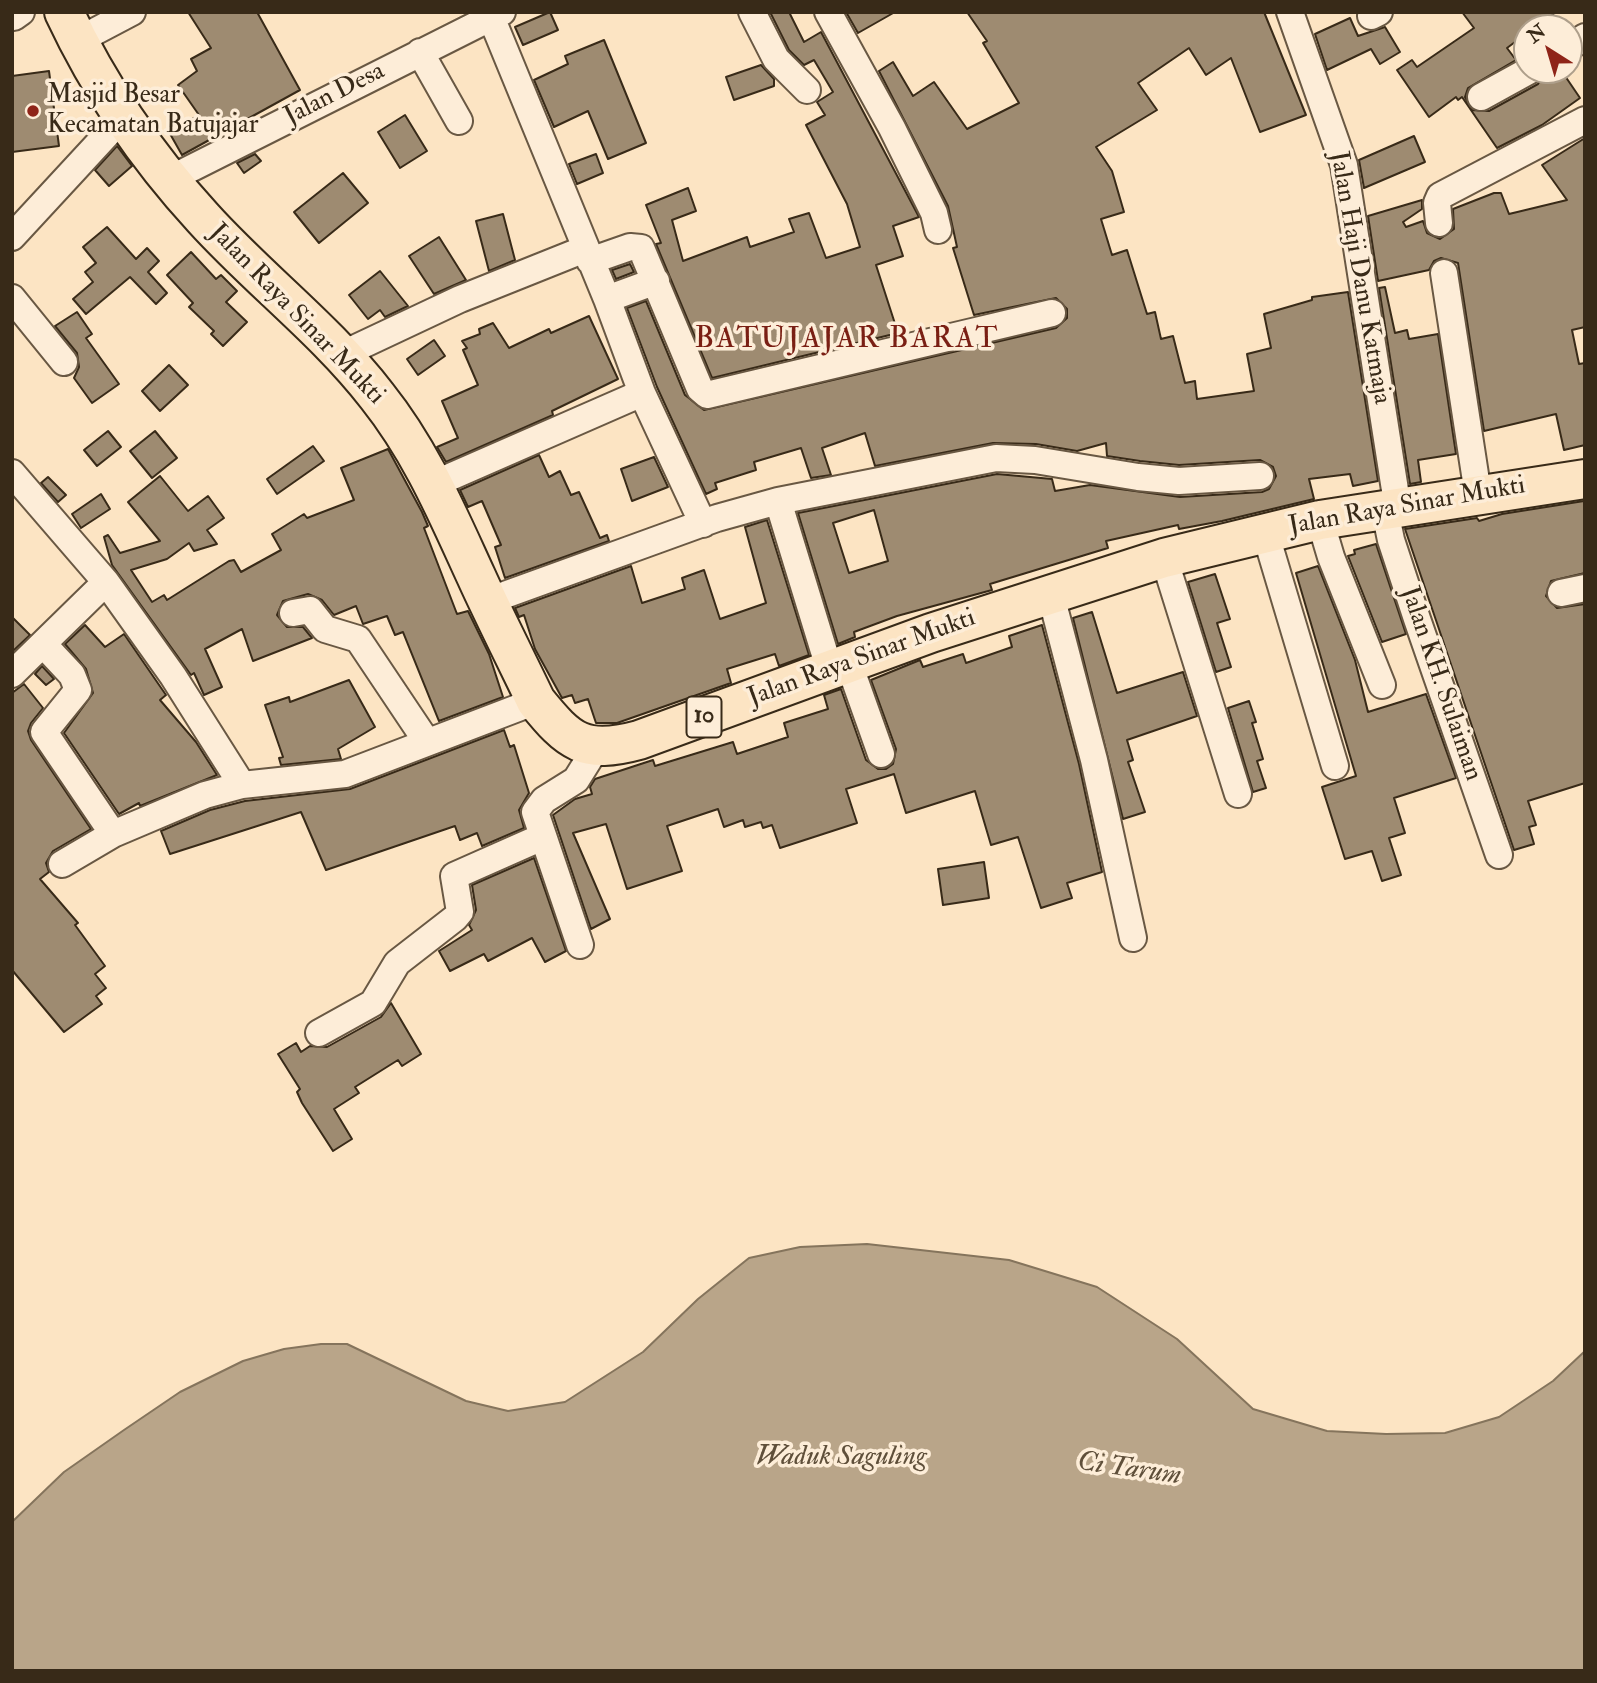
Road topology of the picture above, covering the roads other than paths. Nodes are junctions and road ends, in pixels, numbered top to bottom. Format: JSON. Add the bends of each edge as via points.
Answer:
{"nodes":[{"id":1,"x":132,"y":12,"type":"edge"},
{"id":2,"x":752,"y":12,"type":"edge"},
{"id":3,"x":828,"y":12,"type":"edge"},
{"id":4,"x":1290,"y":12,"type":"edge"},
{"id":5,"x":494,"y":14,"type":"edge"},
{"id":6,"x":70,"y":27,"type":"edge"},
{"id":7,"x":421,"y":52,"type":"junction"},
{"id":8,"x":1513,"y":79,"type":"edge"},
{"id":9,"x":807,"y":90,"type":"dead end"},
{"id":10,"x":1481,"y":97,"type":"dead end"},
{"id":11,"x":122,"y":117,"type":"junction"},
{"id":12,"x":1585,"y":120,"type":"edge"},
{"id":13,"x":459,"y":121,"type":"dead end"},
{"id":14,"x":170,"y":179,"type":"junction"},
{"id":15,"x":1439,"y":223,"type":"dead end"},
{"id":16,"x":938,"y":230,"type":"dead end"},
{"id":17,"x":12,"y":237,"type":"edge"},
{"id":18,"x":587,"y":255,"type":"junction"},
{"id":19,"x":1444,"y":273,"type":"dead end"},
{"id":20,"x":656,"y":281,"type":"junction"},
{"id":21,"x":12,"y":298,"type":"edge"},
{"id":22,"x":607,"y":299,"type":"junction"},
{"id":23,"x":1052,"y":313,"type":"dead end"},
{"id":24,"x":341,"y":355,"type":"junction"},
{"id":25,"x":64,"y":362,"type":"dead end"},
{"id":26,"x":642,"y":393,"type":"junction"},
{"id":27,"x":12,"y":472,"type":"edge"},
{"id":28,"x":1260,"y":476,"type":"dead end"},
{"id":29,"x":1585,"y":479,"type":"edge"},
{"id":30,"x":434,"y":484,"type":"junction"},
{"id":31,"x":1478,"y":494,"type":"junction"},
{"id":32,"x":778,"y":501,"type":"junction"},
{"id":33,"x":1392,"y":510,"type":"junction"},
{"id":34,"x":1320,"y":520,"type":"junction"},
{"id":35,"x":703,"y":524,"type":"junction"},
{"id":36,"x":1265,"y":532,"type":"junction"},
{"id":37,"x":1164,"y":558,"type":"junction"},
{"id":38,"x":106,"y":582,"type":"junction"},
{"id":39,"x":1050,"y":592,"type":"junction"},
{"id":40,"x":488,"y":601,"type":"junction"},
{"id":41,"x":293,"y":613,"type":"dead end"},
{"id":42,"x":43,"y":644,"type":"junction"},
{"id":43,"x":840,"y":667,"type":"junction"},
{"id":44,"x":12,"y":674,"type":"edge"},
{"id":45,"x":1382,"y":685,"type":"dead end"},
{"id":46,"x":536,"y":701,"type":"junction"},
{"id":47,"x":427,"y":742,"type":"junction"},
{"id":48,"x":596,"y":748,"type":"junction"},
{"id":49,"x":881,"y":754,"type":"dead end"},
{"id":50,"x":1335,"y":766,"type":"dead end"},
{"id":51,"x":242,"y":785,"type":"junction"},
{"id":52,"x":1238,"y":794,"type":"dead end"},
{"id":53,"x":113,"y":834,"type":"junction"},
{"id":54,"x":542,"y":836,"type":"junction"},
{"id":55,"x":1499,"y":855,"type":"dead end"},
{"id":56,"x":62,"y":863,"type":"dead end"},
{"id":57,"x":1133,"y":938,"type":"dead end"},
{"id":58,"x":580,"y":945,"type":"dead end"},
{"id":59,"x":319,"y":1033,"type":"dead end"}],
"edges":[{"from":1,"to":6,"type":"street"},
{"from":2,"to":9,"type":"street","via":[[776,59]]},
{"from":3,"to":16,"type":"street","via":[[892,128]]},
{"from":4,"to":33,"type":"street","name":"Jalan Haji Danu Katmaja","via":[[1344,165]]},
{"from":5,"to":7,"type":"street","name":"Jalan Desa"},
{"from":5,"to":18,"type":"street"},
{"from":6,"to":11,"type":"highway","name":"Jalan Raya Sinar Mukti"},
{"from":7,"to":13,"type":"street"},
{"from":7,"to":14,"type":"street","name":"Jalan Desa"},
{"from":8,"to":10,"type":"street"},
{"from":11,"to":14,"type":"highway","name":"Jalan Raya Sinar Mukti"},
{"from":11,"to":17,"type":"street"},
{"from":12,"to":15,"type":"street","via":[[1440,196]]},
{"from":14,"to":24,"type":"highway","name":"Jalan Raya Sinar Mukti"},
{"from":18,"to":20,"type":"street","via":[[641,248]]},
{"from":18,"to":22,"type":"street"},
{"from":18,"to":24,"type":"street","via":[[460,299]]},
{"from":19,"to":31,"type":"street"},
{"from":20,"to":22,"type":"street"},
{"from":20,"to":23,"type":"street","via":[[700,389],[707,395]]},
{"from":21,"to":25,"type":"street"},
{"from":22,"to":26,"type":"street"},
{"from":24,"to":30,"type":"highway","name":"Jalan Raya Sinar Mukti","via":[[391,414]]},
{"from":26,"to":30,"type":"street"},
{"from":26,"to":35,"type":"street"},
{"from":27,"to":38,"type":"street"},
{"from":28,"to":32,"type":"street","via":[[1179,481],[996,458]]},
{"from":29,"to":31,"type":"highway","name":"Jalan Raya Sinar Mukti","number":"10"},
{"from":30,"to":40,"type":"highway","name":"Jalan Raya Sinar Mukti"},
{"from":31,"to":33,"type":"highway","name":"Jalan Raya Sinar Mukti","number":"10"},
{"from":32,"to":35,"type":"street"},
{"from":32,"to":43,"type":"street"},
{"from":33,"to":34,"type":"highway","name":"Jalan Raya Sinar Mukti","number":"10"},
{"from":33,"to":55,"type":"street","name":"Jalan KH. Sulaiman","via":[[1391,540]]},
{"from":34,"to":36,"type":"highway","name":"Jalan Raya Sinar Mukti","number":"10"},
{"from":34,"to":45,"type":"street"},
{"from":35,"to":40,"type":"street"},
{"from":36,"to":37,"type":"highway","name":"Jalan Raya Sinar Mukti","number":"10"},
{"from":36,"to":50,"type":"street"},
{"from":37,"to":39,"type":"highway","name":"Jalan Raya Sinar Mukti","number":"10"},
{"from":37,"to":52,"type":"street"},
{"from":38,"to":42,"type":"street"},
{"from":38,"to":51,"type":"street"},
{"from":39,"to":43,"type":"highway","name":"Jalan Raya Sinar Mukti","number":"10"},
{"from":39,"to":57,"type":"street","via":[[1094,760]]},
{"from":40,"to":46,"type":"highway","name":"Jalan Raya Sinar Mukti"},
{"from":41,"to":47,"type":"street","via":[[310,610],[325,629],[358,639]]},
{"from":42,"to":44,"type":"street"},
{"from":42,"to":53,"type":"street","via":[[72,675],[78,690],[44,733]]},
{"from":43,"to":48,"type":"highway","name":"Jalan Raya Sinar Mukti","number":"10","via":[[639,740]]},
{"from":43,"to":49,"type":"street"},
{"from":46,"to":47,"type":"street"},
{"from":46,"to":48,"type":"highway","name":"Jalan Raya Sinar Mukti","via":[[563,733]]},
{"from":47,"to":51,"type":"street","via":[[345,774]]},
{"from":48,"to":54,"type":"street","via":[[576,780],[538,805],[535,817]]},
{"from":51,"to":53,"type":"street","via":[[205,795]]},
{"from":53,"to":56,"type":"street"},
{"from":54,"to":58,"type":"street"},
{"from":54,"to":59,"type":"street","via":[[454,876],[460,900],[455,918],[397,963],[373,1003]]}]}
